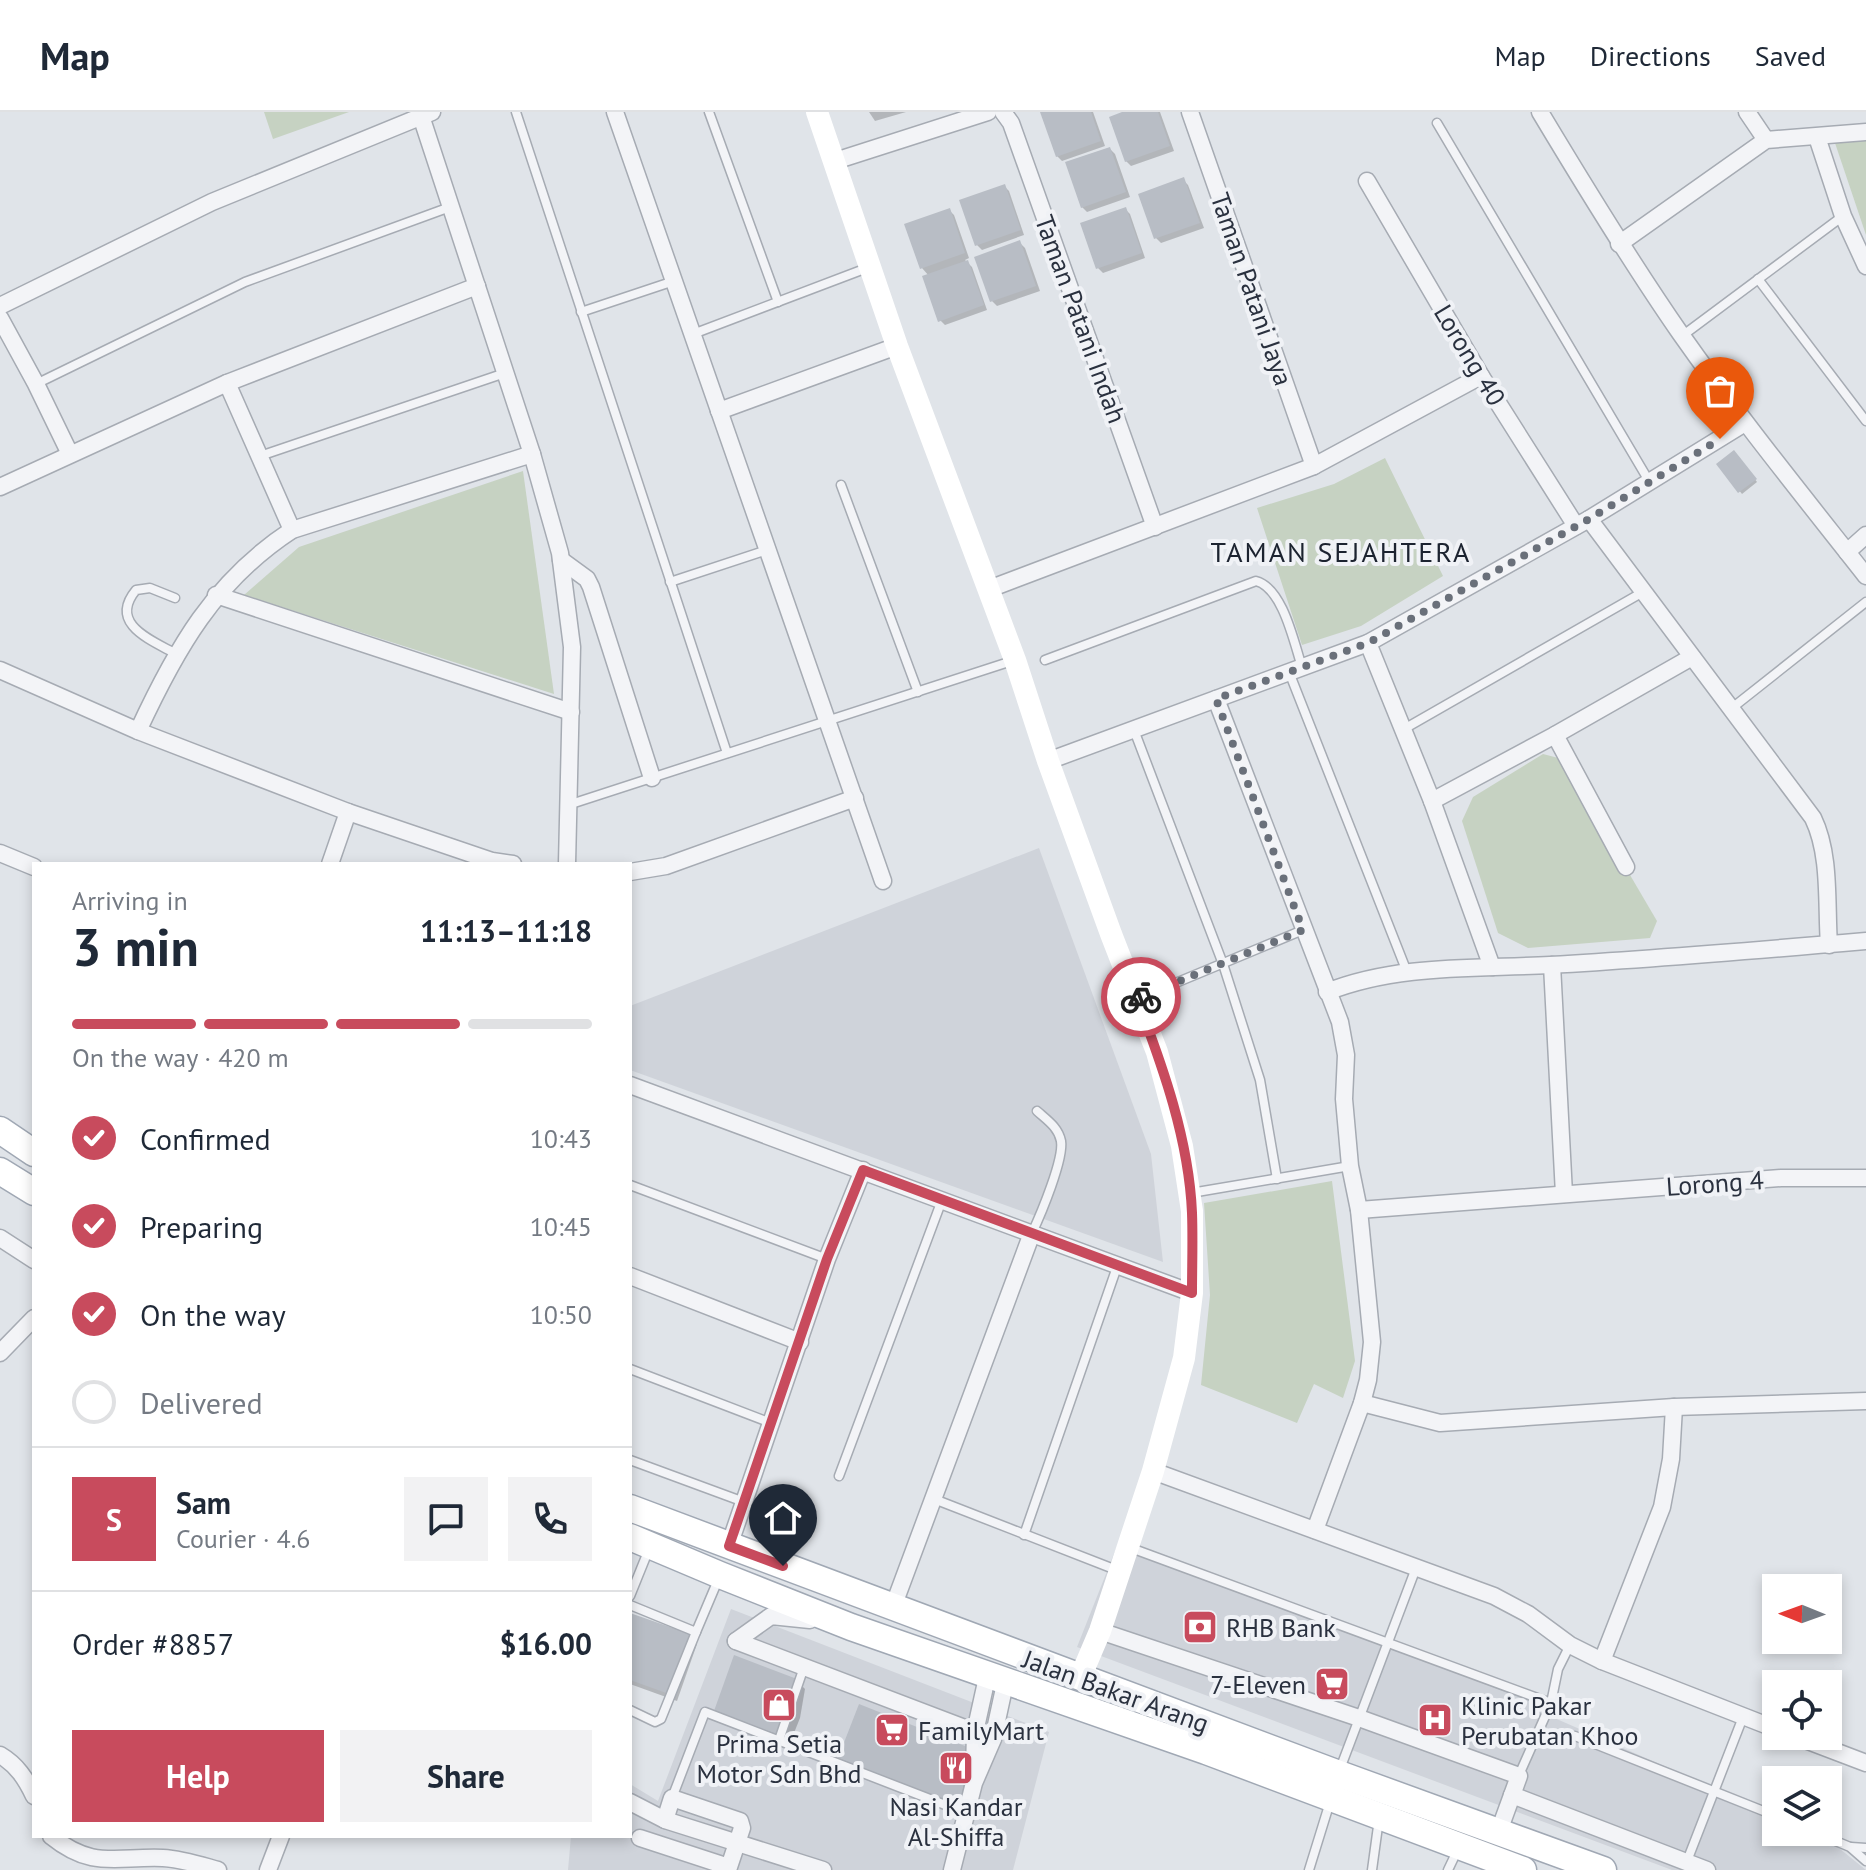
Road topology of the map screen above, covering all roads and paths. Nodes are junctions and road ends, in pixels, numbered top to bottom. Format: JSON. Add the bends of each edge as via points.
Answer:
{"nodes":[{"id":1,"x":516,"y":112,"type":"edge"},
{"id":2,"x":615,"y":112,"type":"edge"},
{"id":3,"x":709,"y":112,"type":"edge"},
{"id":4,"x":817,"y":112,"type":"edge"},
{"id":5,"x":988,"y":112,"type":"edge"},
{"id":6,"x":1003,"y":112,"type":"edge"},
{"id":7,"x":1190,"y":112,"type":"edge"},
{"id":8,"x":1540,"y":112,"type":"edge"},
{"id":9,"x":1747,"y":112,"type":"edge"},
{"id":10,"x":427,"y":114,"type":"edge"},
{"id":11,"x":1437,"y":123,"type":"dead end"},
{"id":12,"x":1866,"y":132,"type":"edge"},
{"id":13,"x":1817,"y":137,"type":"junction"},
{"id":14,"x":1766,"y":140,"type":"junction"},
{"id":15,"x":835,"y":161,"type":"junction"},
{"id":16,"x":1367,"y":181,"type":"dead end"},
{"id":17,"x":450,"y":207,"type":"junction"},
{"id":18,"x":1843,"y":216,"type":"junction"},
{"id":19,"x":1619,"y":244,"type":"junction"},
{"id":20,"x":1866,"y":266,"type":"edge"},
{"id":21,"x":871,"y":267,"type":"junction"},
{"id":22,"x":1758,"y":279,"type":"junction"},
{"id":23,"x":674,"y":281,"type":"junction"},
{"id":24,"x":477,"y":286,"type":"junction"},
{"id":25,"x":778,"y":302,"type":"junction"},
{"id":26,"x":0,"y":306,"type":"edge"},
{"id":27,"x":581,"y":312,"type":"junction"},
{"id":28,"x":0,"y":318,"type":"edge"},
{"id":29,"x":692,"y":334,"type":"junction"},
{"id":30,"x":1682,"y":336,"type":"junction"},
{"id":31,"x":897,"y":346,"type":"junction"},
{"id":32,"x":505,"y":373,"type":"junction"},
{"id":33,"x":1481,"y":376,"type":"junction"},
{"id":34,"x":227,"y":383,"type":"junction"},
{"id":35,"x":36,"y":384,"type":"junction"},
{"id":36,"x":719,"y":411,"type":"junction"},
{"id":37,"x":1866,"y":421,"type":"edge"},
{"id":38,"x":1745,"y":423,"type":"junction"},
{"id":39,"x":70,"y":454,"type":"junction"},
{"id":40,"x":532,"y":454,"type":"junction"},
{"id":41,"x":259,"y":457,"type":"junction"},
{"id":42,"x":1314,"y":466,"type":"junction"},
{"id":43,"x":1649,"y":482,"type":"junction"},
{"id":44,"x":841,"y":485,"type":"dead end"},
{"id":45,"x":0,"y":487,"type":"edge"},
{"id":46,"x":1583,"y":523,"type":"junction"},
{"id":47,"x":1155,"y":527,"type":"junction"},
{"id":48,"x":292,"y":530,"type":"junction"},
{"id":49,"x":1866,"y":535,"type":"edge"},
{"id":50,"x":767,"y":550,"type":"junction"},
{"id":51,"x":1847,"y":552,"type":"junction"},
{"id":52,"x":561,"y":560,"type":"junction"},
{"id":53,"x":1866,"y":576,"type":"edge"},
{"id":54,"x":670,"y":582,"type":"junction"},
{"id":55,"x":989,"y":589,"type":"junction"},
{"id":56,"x":1643,"y":592,"type":"junction"},
{"id":57,"x":216,"y":595,"type":"junction"},
{"id":58,"x":175,"y":598,"type":"dead end"},
{"id":59,"x":1866,"y":602,"type":"edge"},
{"id":60,"x":1368,"y":643,"type":"junction"},
{"id":61,"x":176,"y":654,"type":"junction"},
{"id":62,"x":1692,"y":657,"type":"junction"},
{"id":63,"x":1015,"y":660,"type":"junction"},
{"id":64,"x":1045,"y":660,"type":"dead end"},
{"id":65,"x":0,"y":670,"type":"edge"},
{"id":66,"x":1296,"y":670,"type":"junction"},
{"id":67,"x":918,"y":692,"type":"junction"},
{"id":68,"x":1216,"y":699,"type":"junction"},
{"id":69,"x":1731,"y":709,"type":"junction"},
{"id":70,"x":571,"y":712,"type":"junction"},
{"id":71,"x":827,"y":721,"type":"junction"},
{"id":72,"x":1134,"y":730,"type":"junction"},
{"id":73,"x":1403,"y":730,"type":"junction"},
{"id":74,"x":138,"y":731,"type":"junction"},
{"id":75,"x":1555,"y":735,"type":"junction"},
{"id":76,"x":727,"y":753,"type":"junction"},
{"id":77,"x":1048,"y":761,"type":"junction"},
{"id":78,"x":652,"y":778,"type":"junction"},
{"id":79,"x":855,"y":798,"type":"junction"},
{"id":80,"x":1432,"y":801,"type":"junction"},
{"id":81,"x":567,"y":806,"type":"junction"},
{"id":82,"x":348,"y":812,"type":"junction"},
{"id":83,"x":0,"y":853,"type":"edge"},
{"id":84,"x":331,"y":862,"type":"edge"},
{"id":85,"x":499,"y":862,"type":"edge"},
{"id":86,"x":567,"y":862,"type":"edge"},
{"id":87,"x":32,"y":866,"type":"edge"},
{"id":88,"x":1626,"y":867,"type":"dead end"},
{"id":89,"x":632,"y":872,"type":"edge"},
{"id":90,"x":883,"y":881,"type":"dead end"},
{"id":91,"x":1303,"y":930,"type":"junction"},
{"id":92,"x":1866,"y":941,"type":"edge"},
{"id":93,"x":1829,"y":945,"type":"junction"},
{"id":94,"x":1223,"y":964,"type":"junction"},
{"id":95,"x":1552,"y":965,"type":"junction"},
{"id":96,"x":1492,"y":967,"type":"junction"},
{"id":97,"x":1407,"y":972,"type":"junction"},
{"id":98,"x":1327,"y":992,"type":"junction"},
{"id":99,"x":1137,"y":999,"type":"junction"},
{"id":100,"x":632,"y":1086,"type":"edge"},
{"id":101,"x":1037,"y":1111,"type":"dead end"},
{"id":102,"x":0,"y":1130,"type":"edge"},
{"id":103,"x":32,"y":1152,"type":"edge"},
{"id":104,"x":1350,"y":1166,"type":"junction"},
{"id":105,"x":863,"y":1170,"type":"junction"},
{"id":106,"x":0,"y":1171,"type":"edge"},
{"id":107,"x":1866,"y":1178,"type":"edge"},
{"id":108,"x":1277,"y":1179,"type":"junction"},
{"id":109,"x":632,"y":1186,"type":"edge"},
{"id":110,"x":32,"y":1191,"type":"edge"},
{"id":111,"x":1190,"y":1194,"type":"junction"},
{"id":112,"x":1564,"y":1194,"type":"junction"},
{"id":113,"x":942,"y":1200,"type":"junction"},
{"id":114,"x":1359,"y":1210,"type":"junction"},
{"id":115,"x":1032,"y":1233,"type":"junction"},
{"id":116,"x":0,"y":1238,"type":"edge"},
{"id":117,"x":32,"y":1259,"type":"edge"},
{"id":118,"x":827,"y":1259,"type":"junction"},
{"id":119,"x":1118,"y":1264,"type":"junction"},
{"id":120,"x":632,"y":1277,"type":"edge"},
{"id":121,"x":1192,"y":1293,"type":"junction"},
{"id":122,"x":32,"y":1320,"type":"edge"},
{"id":123,"x":800,"y":1342,"type":"junction"},
{"id":124,"x":0,"y":1353,"type":"edge"},
{"id":125,"x":632,"y":1370,"type":"edge"},
{"id":126,"x":1866,"y":1401,"type":"edge"},
{"id":127,"x":1362,"y":1403,"type":"junction"},
{"id":128,"x":1674,"y":1407,"type":"junction"},
{"id":129,"x":772,"y":1423,"type":"junction"},
{"id":130,"x":632,"y":1461,"type":"edge"},
{"id":131,"x":1153,"y":1471,"type":"junction"},
{"id":132,"x":839,"y":1476,"type":"dead end"},
{"id":133,"x":933,"y":1499,"type":"junction"},
{"id":134,"x":744,"y":1502,"type":"junction"},
{"id":135,"x":632,"y":1509,"type":"edge"},
{"id":136,"x":1315,"y":1530,"type":"junction"},
{"id":137,"x":1024,"y":1535,"type":"junction"},
{"id":138,"x":640,"y":1541,"type":"edge"},
{"id":139,"x":729,"y":1546,"type":"junction"},
{"id":140,"x":1127,"y":1547,"type":"junction"},
{"id":141,"x":1416,"y":1568,"type":"junction"},
{"id":142,"x":1120,"y":1571,"type":"junction"},
{"id":143,"x":720,"y":1575,"type":"junction"},
{"id":144,"x":632,"y":1585,"type":"edge"},
{"id":145,"x":632,"y":1606,"type":"edge"},
{"id":146,"x":893,"y":1607,"type":"junction"},
{"id":147,"x":851,"y":1627,"type":"junction"},
{"id":148,"x":1100,"y":1631,"type":"junction"},
{"id":149,"x":696,"y":1632,"type":"junction"},
{"id":150,"x":1388,"y":1642,"type":"junction"},
{"id":151,"x":1570,"y":1645,"type":"junction"},
{"id":152,"x":1602,"y":1661,"type":"junction"},
{"id":153,"x":804,"y":1667,"type":"junction"},
{"id":154,"x":997,"y":1676,"type":"junction"},
{"id":155,"x":1080,"y":1678,"type":"junction"},
{"id":156,"x":1551,"y":1703,"type":"junction"},
{"id":157,"x":632,"y":1711,"type":"edge"},
{"id":158,"x":1743,"y":1717,"type":"junction"},
{"id":159,"x":1359,"y":1718,"type":"junction"},
{"id":160,"x":1762,"y":1724,"type":"edge"},
{"id":161,"x":975,"y":1732,"type":"junction"},
{"id":162,"x":1575,"y":1736,"type":"dead end"},
{"id":163,"x":779,"y":1740,"type":"junction"},
{"id":164,"x":1832,"y":1750,"type":"edge"},
{"id":165,"x":0,"y":1755,"type":"edge"},
{"id":166,"x":1866,"y":1763,"type":"edge"},
{"id":167,"x":1519,"y":1776,"type":"junction"},
{"id":168,"x":974,"y":1783,"type":"junction"},
{"id":169,"x":1335,"y":1786,"type":"junction"},
{"id":170,"x":32,"y":1792,"type":"edge"},
{"id":171,"x":1715,"y":1793,"type":"junction"},
{"id":172,"x":1512,"y":1795,"type":"junction"},
{"id":173,"x":672,"y":1798,"type":"junction"},
{"id":174,"x":632,"y":1803,"type":"edge"},
{"id":175,"x":1762,"y":1811,"type":"edge"},
{"id":176,"x":967,"y":1813,"type":"junction"},
{"id":177,"x":1379,"y":1815,"type":"junction"},
{"id":178,"x":665,"y":1820,"type":"junction"},
{"id":179,"x":1499,"y":1831,"type":"junction"},
{"id":180,"x":54,"y":1838,"type":"edge"},
{"id":181,"x":280,"y":1838,"type":"edge"},
{"id":182,"x":640,"y":1838,"type":"dead end"},
{"id":183,"x":739,"y":1843,"type":"junction"},
{"id":184,"x":1842,"y":1844,"type":"edge"},
{"id":185,"x":1460,"y":1845,"type":"junction"},
{"id":186,"x":1850,"y":1847,"type":"junction"},
{"id":187,"x":1866,"y":1848,"type":"edge"},
{"id":188,"x":1866,"y":1861,"type":"edge"},
{"id":189,"x":146,"y":1864,"type":"edge"},
{"id":190,"x":1685,"y":1866,"type":"edge"},
{"id":191,"x":733,"y":1869,"type":"edge"},
{"id":192,"x":218,"y":1870,"type":"edge"},
{"id":193,"x":268,"y":1870,"type":"edge"},
{"id":194,"x":823,"y":1870,"type":"edge"},
{"id":195,"x":952,"y":1870,"type":"edge"},
{"id":196,"x":1309,"y":1870,"type":"edge"},
{"id":197,"x":1372,"y":1870,"type":"edge"},
{"id":198,"x":1448,"y":1870,"type":"edge"},
{"id":199,"x":1523,"y":1870,"type":"edge"},
{"id":200,"x":1603,"y":1870,"type":"edge"},
{"id":201,"x":1707,"y":1870,"type":"edge"}],
"edges":[{"from":1,"to":27,"type":"lane"},
{"from":2,"to":23,"type":"street"},
{"from":3,"to":25,"type":"lane"},
{"from":4,"to":15,"type":"street"},
{"from":5,"to":15,"type":"street"},
{"from":6,"to":47,"type":"street","name":"Taman Patani Indah"},
{"from":7,"to":42,"type":"street","name":"Taman Patani Jaya"},
{"from":8,"to":19,"type":"street"},
{"from":9,"to":14,"type":"street"},
{"from":10,"to":17,"type":"street"},
{"from":10,"to":26,"type":"street","via":[[212,202]]},
{"from":11,"to":43,"type":"lane"},
{"from":12,"to":13,"type":"street"},
{"from":13,"to":14,"type":"street"},
{"from":13,"to":18,"type":"street"},
{"from":14,"to":19,"type":"street"},
{"from":15,"to":21,"type":"street"},
{"from":16,"to":33,"type":"street","name":"Lorong 40"},
{"from":17,"to":24,"type":"street"},
{"from":17,"to":35,"type":"lane","via":[[245,282]]},
{"from":18,"to":20,"type":"street"},
{"from":18,"to":22,"type":"lane"},
{"from":19,"to":30,"type":"street"},
{"from":21,"to":25,"type":"lane"},
{"from":21,"to":31,"type":"street"},
{"from":22,"to":30,"type":"lane"},
{"from":22,"to":37,"type":"lane"},
{"from":23,"to":27,"type":"lane"},
{"from":23,"to":29,"type":"street"},
{"from":24,"to":32,"type":"street"},
{"from":24,"to":34,"type":"street"},
{"from":25,"to":29,"type":"lane"},
{"from":27,"to":54,"type":"lane"},
{"from":28,"to":35,"type":"street"},
{"from":29,"to":36,"type":"street"},
{"from":30,"to":38,"type":"street"},
{"from":31,"to":36,"type":"street"},
{"from":31,"to":55,"type":"street"},
{"from":32,"to":40,"type":"street"},
{"from":32,"to":41,"type":"lane"},
{"from":33,"to":42,"type":"street"},
{"from":33,"to":46,"type":"street","name":"Lorong 40"},
{"from":34,"to":39,"type":"street"},
{"from":34,"to":41,"type":"street"},
{"from":35,"to":39,"type":"street"},
{"from":36,"to":50,"type":"street"},
{"from":38,"to":43,"type":"street"},
{"from":38,"to":51,"type":"street"},
{"from":39,"to":45,"type":"street"},
{"from":40,"to":48,"type":"street"},
{"from":40,"to":52,"type":"street"},
{"from":41,"to":48,"type":"street"},
{"from":42,"to":47,"type":"street"},
{"from":43,"to":46,"type":"street"},
{"from":44,"to":67,"type":"lane"},
{"from":46,"to":56,"type":"street","name":"Lorong 40"},
{"from":46,"to":60,"type":"street"},
{"from":47,"to":55,"type":"street"},
{"from":48,"to":57,"type":"street","via":[[243,566]]},
{"from":49,"to":51,"type":"street"},
{"from":50,"to":54,"type":"lane"},
{"from":50,"to":71,"type":"street"},
{"from":51,"to":53,"type":"street"},
{"from":52,"to":70,"type":"street","via":[[572,647]]},
{"from":52,"to":78,"type":"street","via":[[591,587]]},
{"from":54,"to":76,"type":"lane"},
{"from":55,"to":63,"type":"street"},
{"from":56,"to":62,"type":"street","name":"Lorong 40"},
{"from":56,"to":73,"type":"lane"},
{"from":57,"to":61,"type":"street"},
{"from":57,"to":70,"type":"street"},
{"from":58,"to":61,"type":"lane","via":[[150,588],[136,590],[127,613],[138,633]]},
{"from":59,"to":69,"type":"lane"},
{"from":60,"to":66,"type":"street"},
{"from":60,"to":73,"type":"street"},
{"from":61,"to":74,"type":"street"},
{"from":62,"to":69,"type":"street","name":"Lorong 40"},
{"from":62,"to":75,"type":"street"},
{"from":63,"to":67,"type":"lane"},
{"from":63,"to":77,"type":"street"},
{"from":64,"to":66,"type":"lane","via":[[1256,581],[1276,595]]},
{"from":65,"to":74,"type":"street"},
{"from":66,"to":68,"type":"street"},
{"from":66,"to":97,"type":"lane"},
{"from":67,"to":71,"type":"lane"},
{"from":68,"to":72,"type":"street"},
{"from":68,"to":91,"type":"street"},
{"from":69,"to":93,"type":"street","name":"Lorong 40","via":[[1820,833]]},
{"from":70,"to":81,"type":"street"},
{"from":71,"to":76,"type":"lane"},
{"from":71,"to":79,"type":"street"},
{"from":72,"to":77,"type":"street"},
{"from":72,"to":94,"type":"lane"},
{"from":73,"to":80,"type":"street"},
{"from":74,"to":82,"type":"street"},
{"from":75,"to":80,"type":"street"},
{"from":75,"to":88,"type":"street"},
{"from":76,"to":78,"type":"lane"},
{"from":77,"to":99,"type":"street"},
{"from":78,"to":81,"type":"lane"},
{"from":79,"to":89,"type":"street","via":[[666,866]]},
{"from":79,"to":90,"type":"street"},
{"from":80,"to":96,"type":"street"},
{"from":81,"to":86,"type":"street"},
{"from":82,"to":84,"type":"street"},
{"from":82,"to":85,"type":"street"},
{"from":83,"to":87,"type":"street"},
{"from":91,"to":94,"type":"lane"},
{"from":91,"to":98,"type":"street"},
{"from":92,"to":93,"type":"street"},
{"from":93,"to":95,"type":"street"},
{"from":94,"to":99,"type":"lane"},
{"from":94,"to":108,"type":"lane","via":[[1260,1080]]},
{"from":95,"to":96,"type":"street"},
{"from":95,"to":112,"type":"street"},
{"from":96,"to":97,"type":"street"},
{"from":97,"to":98,"type":"street"},
{"from":98,"to":104,"type":"street","via":[[1344,1039]]},
{"from":99,"to":111,"type":"street","via":[[1172,1102]]},
{"from":100,"to":105,"type":"street"},
{"from":101,"to":115,"type":"lane","via":[[1056,1127],[1062,1143]]},
{"from":102,"to":103,"type":"main road"},
{"from":104,"to":108,"type":"lane"},
{"from":104,"to":114,"type":"street"},
{"from":105,"to":113,"type":"street"},
{"from":105,"to":118,"type":"street"},
{"from":106,"to":110,"type":"main road"},
{"from":107,"to":112,"type":"street","name":"Lorong 4","via":[[1781,1178]]},
{"from":108,"to":111,"type":"lane"},
{"from":109,"to":118,"type":"lane"},
{"from":111,"to":121,"type":"street"},
{"from":112,"to":114,"type":"street","name":"Lorong 4"},
{"from":113,"to":115,"type":"street"},
{"from":113,"to":132,"type":"lane"},
{"from":114,"to":127,"type":"street","via":[[1372,1342]]},
{"from":115,"to":119,"type":"street"},
{"from":115,"to":133,"type":"street"},
{"from":116,"to":117,"type":"street"},
{"from":118,"to":123,"type":"street"},
{"from":119,"to":121,"type":"street"},
{"from":119,"to":137,"type":"lane"},
{"from":120,"to":123,"type":"street"},
{"from":121,"to":131,"type":"street","via":[[1184,1358]]},
{"from":122,"to":124,"type":"street"},
{"from":123,"to":129,"type":"street"},
{"from":125,"to":129,"type":"lane"},
{"from":126,"to":128,"type":"street"},
{"from":127,"to":128,"type":"street","via":[[1440,1423]]},
{"from":127,"to":136,"type":"street"},
{"from":128,"to":152,"type":"street","via":[[1662,1507]]},
{"from":129,"to":134,"type":"street"},
{"from":130,"to":134,"type":"lane"},
{"from":131,"to":136,"type":"street"},
{"from":131,"to":140,"type":"street"},
{"from":133,"to":137,"type":"lane"},
{"from":133,"to":146,"type":"street"},
{"from":134,"to":139,"type":"street"},
{"from":135,"to":139,"type":"main road","name":"Jalan Bakar Arang"},
{"from":136,"to":141,"type":"street"},
{"from":137,"to":142,"type":"lane"},
{"from":138,"to":143,"type":"main road","name":"Jalan Bakar Arang"},
{"from":138,"to":144,"type":"lane"},
{"from":139,"to":146,"type":"main road","name":"Jalan Bakar Arang"},
{"from":140,"to":142,"type":"street"},
{"from":140,"to":150,"type":"lane"},
{"from":141,"to":150,"type":"lane"},
{"from":141,"to":151,"type":"street","via":[[1513,1605]]},
{"from":142,"to":148,"type":"street"},
{"from":143,"to":147,"type":"main road","name":"Jalan Bakar Arang"},
{"from":143,"to":149,"type":"lane"},
{"from":145,"to":149,"type":"lane"},
{"from":146,"to":155,"type":"main road","name":"Jalan Bakar Arang"},
{"from":147,"to":153,"type":"street","via":[[777,1615],[736,1641]]},
{"from":147,"to":154,"type":"main road","name":"Jalan Bakar Arang"},
{"from":148,"to":155,"type":"street"},
{"from":148,"to":159,"type":"street"},
{"from":149,"to":157,"type":"lane","via":[[661,1719],[655,1722]]},
{"from":150,"to":156,"type":"lane"},
{"from":150,"to":159,"type":"lane"},
{"from":151,"to":152,"type":"street"},
{"from":151,"to":156,"type":"lane"},
{"from":152,"to":158,"type":"street"},
{"from":153,"to":161,"type":"street"},
{"from":153,"to":163,"type":"lane"},
{"from":154,"to":161,"type":"street"},
{"from":154,"to":168,"type":"street","via":[[993,1739]]},
{"from":154,"to":169,"type":"main road","name":"Jalan Bakar Arang"},
{"from":155,"to":169,"type":"main road","name":"Jalan Bakar Arang"},
{"from":156,"to":167,"type":"lane"},
{"from":158,"to":160,"type":"street"},
{"from":158,"to":171,"type":"lane"},
{"from":159,"to":167,"type":"street"},
{"from":159,"to":169,"type":"lane"},
{"from":161,"to":168,"type":"street"},
{"from":162,"to":171,"type":"lane"},
{"from":163,"to":173,"type":"lane","via":[[705,1712]]},
{"from":163,"to":176,"type":"lane"},
{"from":164,"to":166,"type":"street"},
{"from":165,"to":170,"type":"street","via":[[22,1774]]},
{"from":167,"to":172,"type":"street"},
{"from":168,"to":176,"type":"street"},
{"from":169,"to":177,"type":"main road","name":"Jalan Bakar Arang"},
{"from":169,"to":179,"type":"main road","name":"Jalan Bakar Arang"},
{"from":169,"to":196,"type":"lane"},
{"from":171,"to":175,"type":"lane"},
{"from":171,"to":190,"type":"lane"},
{"from":172,"to":179,"type":"street"},
{"from":172,"to":190,"type":"street"},
{"from":173,"to":178,"type":"street"},
{"from":173,"to":183,"type":"street","via":[[740,1821]]},
{"from":174,"to":178,"type":"street"},
{"from":176,"to":195,"type":"street"},
{"from":177,"to":185,"type":"main road","name":"Jalan Bakar Arang"},
{"from":177,"to":197,"type":"lane"},
{"from":178,"to":183,"type":"street"},
{"from":179,"to":200,"type":"main road","name":"Jalan Bakar Arang"},
{"from":180,"to":189,"type":"street","via":[[99,1861]]},
{"from":181,"to":193,"type":"street"},
{"from":182,"to":191,"type":"street"},
{"from":183,"to":191,"type":"street"},
{"from":183,"to":194,"type":"street"},
{"from":184,"to":186,"type":"lane"},
{"from":185,"to":198,"type":"lane"},
{"from":185,"to":199,"type":"main road","name":"Jalan Bakar Arang"},
{"from":186,"to":187,"type":"lane"},
{"from":186,"to":188,"type":"lane"},
{"from":189,"to":192,"type":"street","via":[[185,1861]]},
{"from":190,"to":201,"type":"street"}]}
